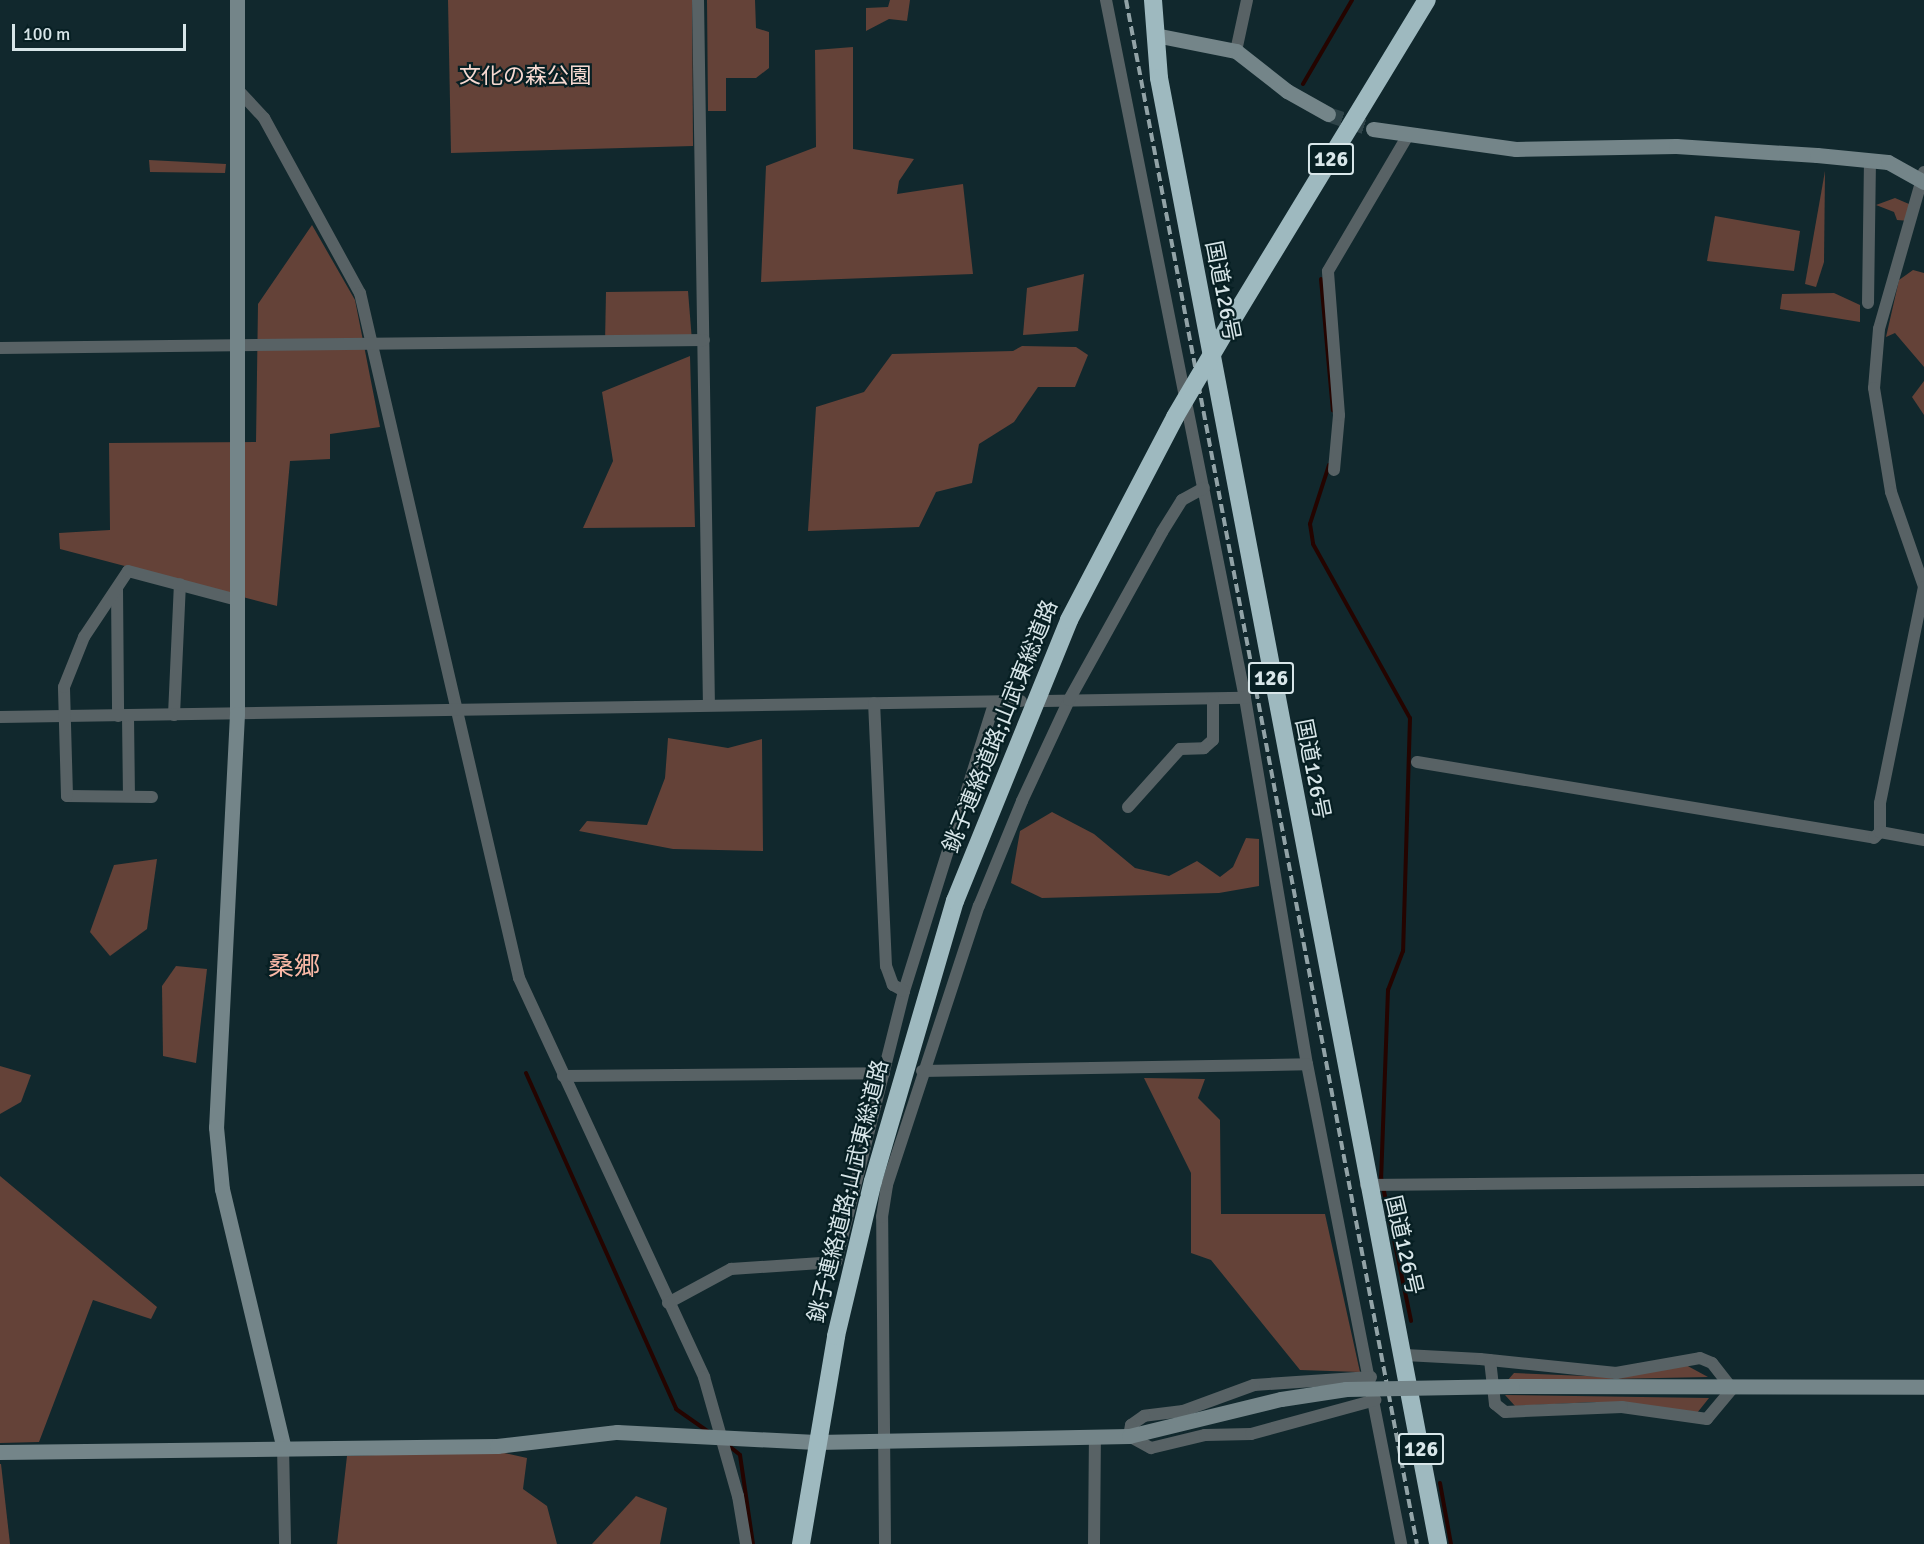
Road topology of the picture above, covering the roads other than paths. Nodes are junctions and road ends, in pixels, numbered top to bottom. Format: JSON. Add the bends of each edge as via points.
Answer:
{"nodes":[{"id":1,"x":237,"y":0,"type":"edge"},
{"id":2,"x":698,"y":0,"type":"edge"},
{"id":3,"x":1106,"y":0,"type":"edge"},
{"id":4,"x":1154,"y":0,"type":"edge"},
{"id":5,"x":1247,"y":0,"type":"edge"},
{"id":6,"x":1427,"y":0,"type":"edge"},
{"id":7,"x":1155,"y":35,"type":"junction"},
{"id":8,"x":1236,"y":51,"type":"junction"},
{"id":9,"x":237,"y":88,"type":"junction"},
{"id":10,"x":1328,"y":114,"type":"tunnel mouth"},
{"id":11,"x":1373,"y":129,"type":"tunnel mouth"},
{"id":12,"x":1408,"y":135,"type":"junction"},
{"id":13,"x":1870,"y":160,"type":"junction"},
{"id":14,"x":1923,"y":178,"type":"edge"},
{"id":15,"x":1868,"y":303,"type":"dead end"},
{"id":16,"x":704,"y":340,"type":"junction"},
{"id":17,"x":374,"y":344,"type":"junction"},
{"id":18,"x":238,"y":345,"type":"junction"},
{"id":19,"x":0,"y":348,"type":"edge"},
{"id":20,"x":1334,"y":470,"type":"dead end"},
{"id":21,"x":1204,"y":488,"type":"junction"},
{"id":22,"x":180,"y":584,"type":"junction"},
{"id":23,"x":1924,"y":587,"type":"edge"},
{"id":24,"x":117,"y":589,"type":"junction"},
{"id":25,"x":237,"y":600,"type":"junction"},
{"id":26,"x":1918,"y":645,"type":"edge"},
{"id":27,"x":1245,"y":698,"type":"junction"},
{"id":28,"x":1213,"y":699,"type":"junction"},
{"id":29,"x":1069,"y":700,"type":"junction"},
{"id":30,"x":1021,"y":701,"type":"dead end"},
{"id":31,"x":1044,"y":701,"type":"dead end"},
{"id":32,"x":874,"y":703,"type":"junction"},
{"id":33,"x":994,"y":703,"type":"junction"},
{"id":34,"x":710,"y":705,"type":"junction"},
{"id":35,"x":456,"y":710,"type":"junction"},
{"id":36,"x":237,"y":714,"type":"junction"},
{"id":37,"x":174,"y":715,"type":"junction"},
{"id":38,"x":64,"y":716,"type":"junction"},
{"id":39,"x":123,"y":716,"type":"junction"},
{"id":40,"x":0,"y":717,"type":"edge"},
{"id":41,"x":1417,"y":762,"type":"dead end"},
{"id":42,"x":129,"y":796,"type":"junction"},
{"id":43,"x":152,"y":797,"type":"dead end"},
{"id":44,"x":1128,"y":807,"type":"dead end"},
{"id":45,"x":1880,"y":832,"type":"junction"},
{"id":46,"x":1924,"y":840,"type":"edge"},
{"id":47,"x":904,"y":991,"type":"junction"},
{"id":48,"x":1307,"y":1064,"type":"junction"},
{"id":49,"x":922,"y":1071,"type":"junction"},
{"id":50,"x":884,"y":1073,"type":"junction"},
{"id":51,"x":563,"y":1076,"type":"junction"},
{"id":52,"x":1924,"y":1180,"type":"edge"},
{"id":53,"x":1378,"y":1185,"type":"junction"},
{"id":54,"x":668,"y":1303,"type":"junction"},
{"id":55,"x":1405,"y":1354,"type":"junction"},
{"id":56,"x":1490,"y":1360,"type":"junction"},
{"id":57,"x":1371,"y":1377,"type":"junction"},
{"id":58,"x":1924,"y":1387,"type":"edge"},
{"id":59,"x":1732,"y":1389,"type":"junction"},
{"id":60,"x":1375,"y":1400,"type":"junction"},
{"id":61,"x":1129,"y":1436,"type":"junction"},
{"id":62,"x":1095,"y":1437,"type":"junction"},
{"id":63,"x":723,"y":1441,"type":"junction"},
{"id":64,"x":816,"y":1442,"type":"junction"},
{"id":65,"x":882,"y":1442,"type":"junction"},
{"id":66,"x":283,"y":1446,"type":"junction"},
{"id":67,"x":0,"y":1452,"type":"edge"},
{"id":68,"x":285,"y":1544,"type":"edge"},
{"id":69,"x":746,"y":1544,"type":"edge"},
{"id":70,"x":801,"y":1544,"type":"edge"},
{"id":71,"x":885,"y":1544,"type":"edge"},
{"id":72,"x":1094,"y":1544,"type":"edge"},
{"id":73,"x":1401,"y":1544,"type":"edge"},
{"id":74,"x":1438,"y":1544,"type":"edge"}],
"edges":[{"from":1,"to":9,"type":"street"},
{"from":2,"to":16,"type":"street"},
{"from":3,"to":21,"type":"street"},
{"from":4,"to":7,"type":"highway","name":"国道126号","number":"126"},
{"from":5,"to":8,"type":"street"},
{"from":6,"to":64,"type":"highway","name":"銚子連絡道路;山武東総道路","number":"126","bridge":true,"via":[[1175,417],[1069,620],[955,901],[873,1181]]},
{"from":7,"to":8,"type":"street"},
{"from":7,"to":53,"type":"highway","name":"国道126号","number":"126","via":[[1159,78]]},
{"from":8,"to":10,"type":"street","via":[[1287,91]]},
{"from":9,"to":17,"type":"street","via":[[264,118],[341,253],[360,293]]},
{"from":9,"to":18,"type":"street"},
{"from":11,"to":12,"type":"street"},
{"from":12,"to":13,"type":"street","via":[[1516,149],[1676,146]]},
{"from":12,"to":20,"type":"street","via":[[1328,271],[1339,415]]},
{"from":13,"to":14,"type":"street"},
{"from":13,"to":15,"type":"street"},
{"from":14,"to":23,"type":"street","via":[[1879,329],[1874,388],[1891,492]]},
{"from":16,"to":17,"type":"street"},
{"from":16,"to":34,"type":"street"},
{"from":17,"to":18,"type":"street"},
{"from":17,"to":35,"type":"street"},
{"from":18,"to":19,"type":"street"},
{"from":18,"to":25,"type":"street"},
{"from":21,"to":27,"type":"street"},
{"from":21,"to":29,"type":"street","via":[[1182,500]]},
{"from":22,"to":24,"type":"street","via":[[137,570],[128,572]]},
{"from":22,"to":25,"type":"street"},
{"from":22,"to":37,"type":"street"},
{"from":23,"to":26,"type":"street"},
{"from":24,"to":38,"type":"street","via":[[104,600],[63,687]]},
{"from":24,"to":39,"type":"street"},
{"from":25,"to":36,"type":"street"},
{"from":26,"to":45,"type":"street","via":[[1880,803]]},
{"from":27,"to":28,"type":"street"},
{"from":27,"to":48,"type":"street"},
{"from":28,"to":29,"type":"street"},
{"from":28,"to":44,"type":"street","via":[[1213,740],[1204,748],[1180,749]]},
{"from":29,"to":31,"type":"street"},
{"from":29,"to":49,"type":"street","via":[[979,906]]},
{"from":30,"to":33,"type":"street"},
{"from":32,"to":33,"type":"street"},
{"from":32,"to":34,"type":"street"},
{"from":32,"to":47,"type":"street","via":[[886,966],[893,985]]},
{"from":33,"to":47,"type":"street"},
{"from":34,"to":35,"type":"street"},
{"from":35,"to":36,"type":"street"},
{"from":35,"to":51,"type":"street","via":[[519,978]]},
{"from":36,"to":37,"type":"street"},
{"from":36,"to":66,"type":"street","via":[[217,1155]]},
{"from":37,"to":39,"type":"street"},
{"from":38,"to":39,"type":"street"},
{"from":38,"to":40,"type":"street"},
{"from":38,"to":42,"type":"street","via":[[67,796]]},
{"from":39,"to":42,"type":"street"},
{"from":41,"to":45,"type":"street","via":[[1862,839]]},
{"from":42,"to":43,"type":"street"},
{"from":45,"to":46,"type":"street"},
{"from":47,"to":50,"type":"street"},
{"from":48,"to":49,"type":"street"},
{"from":48,"to":57,"type":"street"},
{"from":49,"to":65,"type":"street","via":[[882,1217]]},
{"from":50,"to":51,"type":"street"},
{"from":50,"to":54,"type":"street","via":[[836,1262],[731,1269]]},
{"from":51,"to":54,"type":"street"},
{"from":52,"to":53,"type":"street"},
{"from":53,"to":55,"type":"highway","name":"国道126号","number":"126"},
{"from":54,"to":63,"type":"street","via":[[704,1377]]},
{"from":55,"to":56,"type":"street"},
{"from":55,"to":74,"type":"highway","name":"国道126号","number":"126"},
{"from":56,"to":59,"type":"street","via":[[1616,1373],[1700,1358],[1712,1363]]},
{"from":56,"to":59,"type":"street","via":[[1495,1404],[1505,1412],[1622,1407],[1707,1419]]},
{"from":57,"to":60,"type":"street"},
{"from":57,"to":61,"type":"street","via":[[1254,1385],[1183,1411],[1144,1416],[1131,1425]]},
{"from":58,"to":59,"type":"street"},
{"from":59,"to":61,"type":"street","bridge":true,"via":[[1346,1389],[1281,1399]]},
{"from":60,"to":61,"type":"street","via":[[1251,1434],[1205,1435],[1151,1448]]},
{"from":60,"to":73,"type":"street"},
{"from":61,"to":62,"type":"street"},
{"from":62,"to":65,"type":"street"},
{"from":62,"to":72,"type":"street"},
{"from":63,"to":64,"type":"street"},
{"from":63,"to":66,"type":"street","via":[[617,1432],[497,1446]]},
{"from":63,"to":69,"type":"street"},
{"from":64,"to":65,"type":"street"},
{"from":64,"to":70,"type":"highway","name":"銚子連絡道路;山武東総道路","number":"126"},
{"from":65,"to":71,"type":"street"},
{"from":66,"to":67,"type":"street"},
{"from":66,"to":68,"type":"street"}]}
